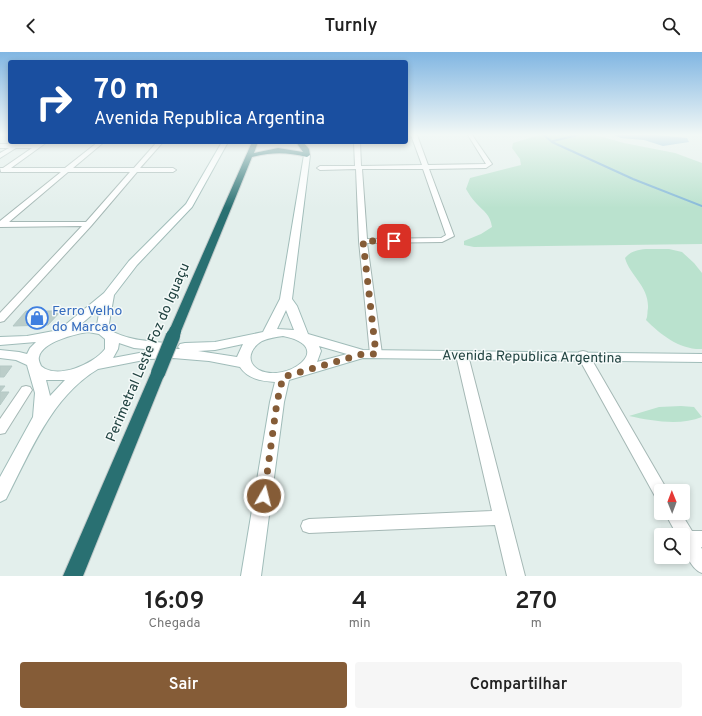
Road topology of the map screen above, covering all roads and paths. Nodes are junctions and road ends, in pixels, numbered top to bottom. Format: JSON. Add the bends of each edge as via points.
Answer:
{"nodes":[{"id":1,"x":18,"y":159,"type":"edge"},
{"id":2,"x":80,"y":159,"type":"edge"},
{"id":3,"x":144,"y":159,"type":"edge"},
{"id":4,"x":215,"y":159,"type":"edge"},
{"id":5,"x":248,"y":159,"type":"edge"},
{"id":6,"x":306,"y":159,"type":"edge"},
{"id":7,"x":358,"y":159,"type":"edge"},
{"id":8,"x":422,"y":159,"type":"edge"},
{"id":9,"x":486,"y":159,"type":"edge"},
{"id":10,"x":425,"y":167,"type":"junction"},
{"id":11,"x":320,"y":168,"type":"dead end"},
{"id":12,"x":359,"y":168,"type":"junction"},
{"id":13,"x":67,"y":170,"type":"junction"},
{"id":14,"x":134,"y":170,"type":"junction"},
{"id":15,"x":173,"y":170,"type":"dead end"},
{"id":16,"x":1,"y":171,"type":"edge"},
{"id":17,"x":0,"y":224,"type":"edge"},
{"id":18,"x":88,"y":224,"type":"junction"},
{"id":19,"x":363,"y":241,"type":"junction"},
{"id":20,"x":108,"y":295,"type":"junction"},
{"id":21,"x":286,"y":299,"type":"junction"},
{"id":22,"x":0,"y":318,"type":"edge"},
{"id":23,"x":63,"y":333,"type":"junction"},
{"id":24,"x":107,"y":333,"type":"junction"},
{"id":25,"x":264,"y":336,"type":"junction"},
{"id":26,"x":303,"y":337,"type":"junction"},
{"id":27,"x":0,"y":341,"type":"edge"},
{"id":28,"x":0,"y":354,"type":"edge"},
{"id":29,"x":369,"y":354,"type":"junction"},
{"id":30,"x":462,"y":355,"type":"junction"},
{"id":31,"x":583,"y":355,"type":"junction"},
{"id":32,"x":702,"y":358,"type":"edge"},
{"id":33,"x":245,"y":364,"type":"junction"},
{"id":34,"x":34,"y":366,"type":"junction"},
{"id":35,"x":90,"y":368,"type":"junction"},
{"id":36,"x":291,"y":375,"type":"junction"},
{"id":37,"x":26,"y":390,"type":"dead end"},
{"id":38,"x":39,"y":419,"type":"junction"},
{"id":39,"x":0,"y":429,"type":"edge"},
{"id":40,"x":656,"y":484,"type":"edge"},
{"id":41,"x":0,"y":494,"type":"edge"},
{"id":42,"x":501,"y":518,"type":"junction"},
{"id":43,"x":679,"y":520,"type":"edge"},
{"id":44,"x":309,"y":526,"type":"dead end"},
{"id":45,"x":695,"y":539,"type":"edge"},
{"id":46,"x":702,"y":565,"type":"edge"},
{"id":47,"x":73,"y":576,"type":"edge"},
{"id":48,"x":251,"y":576,"type":"edge"},
{"id":49,"x":516,"y":576,"type":"edge"}],
"edges":[{"from":1,"to":16,"type":"street"},
{"from":2,"to":13,"type":"street"},
{"from":3,"to":14,"type":"street"},
{"from":4,"to":20,"type":"street","via":[[189,205],[132,263]]},
{"from":5,"to":47,"type":"highway","name":"Perimetral Leste Foz do Iguaçu","bridge":true},
{"from":6,"to":21,"type":"street"},
{"from":7,"to":12,"type":"street"},
{"from":8,"to":10,"type":"street"},
{"from":9,"to":10,"type":"street","via":[[489,164],[482,166]]},
{"from":10,"to":12,"type":"street"},
{"from":10,"to":19,"type":"street","via":[[450,236],[442,240]]},
{"from":11,"to":12,"type":"street"},
{"from":12,"to":19,"type":"street"},
{"from":13,"to":14,"type":"street"},
{"from":13,"to":16,"type":"street"},
{"from":13,"to":17,"type":"street"},
{"from":14,"to":15,"type":"street"},
{"from":14,"to":18,"type":"street"},
{"from":17,"to":18,"type":"street"},
{"from":18,"to":22,"type":"street"},
{"from":19,"to":29,"type":"street"},
{"from":20,"to":23,"type":"street"},
{"from":20,"to":24,"type":"street"},
{"from":21,"to":25,"type":"street"},
{"from":21,"to":26,"type":"street"},
{"from":23,"to":24,"type":"street","via":[[84,328]]},
{"from":23,"to":27,"type":"street","via":[[27,340]]},
{"from":23,"to":34,"type":"street","via":[[36,351]]},
{"from":24,"to":25,"type":"street","via":[[134,344],[158,347],[215,346]]},
{"from":24,"to":35,"type":"street","via":[[113,345],[111,350]]},
{"from":25,"to":26,"type":"street","via":[[283,332]]},
{"from":25,"to":33,"type":"street","via":[[249,344],[243,359]]},
{"from":26,"to":29,"type":"street","name":"Avenida Republica Argentina"},
{"from":26,"to":36,"type":"street","via":[[312,344],[314,354],[310,364]]},
{"from":28,"to":34,"type":"street","via":[[19,356]]},
{"from":29,"to":30,"type":"street","name":"Avenida Republica Argentina"},
{"from":29,"to":36,"type":"street","name":"Avenida Republica Argentina"},
{"from":30,"to":31,"type":"street","name":"Avenida Republica Argentina"},
{"from":30,"to":42,"type":"street"},
{"from":31,"to":32,"type":"street","name":"Avenida Republica Argentina"},
{"from":31,"to":40,"type":"street"},
{"from":33,"to":35,"type":"street","via":[[221,358],[170,354],[150,355]]},
{"from":33,"to":36,"type":"street","via":[[259,376],[275,378]]},
{"from":34,"to":35,"type":"street","via":[[49,376],[66,375]]},
{"from":34,"to":38,"type":"street","via":[[41,383],[43,400]]},
{"from":35,"to":38,"type":"street","via":[[66,387]]},
{"from":36,"to":48,"type":"street","via":[[277,402]]},
{"from":37,"to":39,"type":"street"},
{"from":38,"to":41,"type":"street"},
{"from":42,"to":44,"type":"street"},
{"from":42,"to":49,"type":"street"},
{"from":43,"to":45,"type":"street"},
{"from":45,"to":46,"type":"street"}]}
